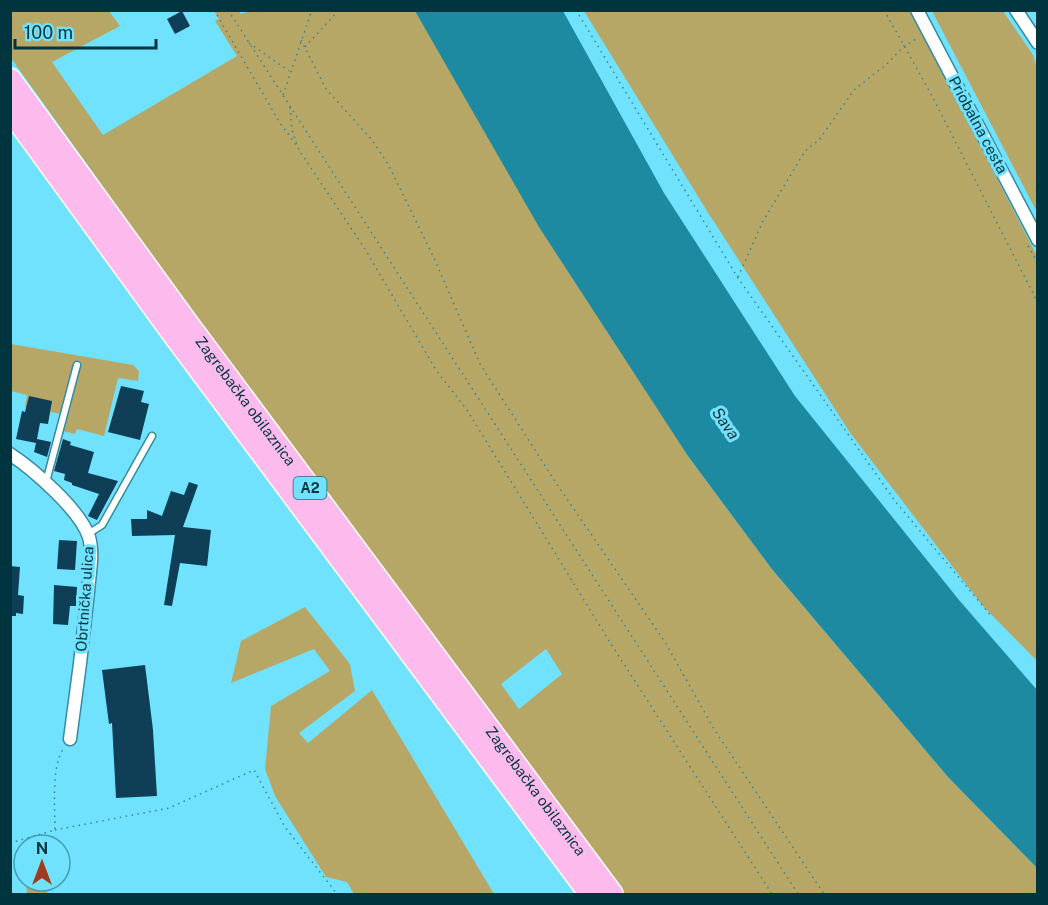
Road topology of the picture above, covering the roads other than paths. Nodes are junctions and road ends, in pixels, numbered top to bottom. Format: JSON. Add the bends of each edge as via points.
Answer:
{"nodes":[{"id":1,"x":917,"y":10,"type":"edge"},
{"id":2,"x":1016,"y":10,"type":"edge"},
{"id":3,"x":1038,"y":43,"type":"edge"},
{"id":4,"x":10,"y":79,"type":"edge"},
{"id":5,"x":10,"y":110,"type":"edge"},
{"id":6,"x":1038,"y":240,"type":"edge"},
{"id":7,"x":77,"y":365,"type":"dead end"},
{"id":8,"x":152,"y":436,"type":"dead end"},
{"id":9,"x":10,"y":454,"type":"edge"},
{"id":10,"x":46,"y":482,"type":"junction"},
{"id":11,"x":88,"y":534,"type":"junction"},
{"id":12,"x":70,"y":739,"type":"road end"},
{"id":13,"x":590,"y":894,"type":"edge"},
{"id":14,"x":612,"y":894,"type":"edge"}],
"edges":[{"from":1,"to":6,"type":"street","name":"Priobalna cesta"},
{"from":2,"to":3,"type":"street"},
{"from":4,"to":14,"type":"highway","name":"Zagrebačka obilaznica","number":"A2"},
{"from":5,"to":13,"type":"highway","name":"Zagrebačka obilaznica","number":"A2"},
{"from":7,"to":10,"type":"lane"},
{"from":8,"to":11,"type":"lane","via":[[107,518]]},
{"from":9,"to":10,"type":"street","name":"Obrtnička ulica"},
{"from":10,"to":11,"type":"street","name":"Obrtnička ulica"},
{"from":11,"to":12,"type":"street","name":"Obrtnička ulica","via":[[90,564]]}]}
